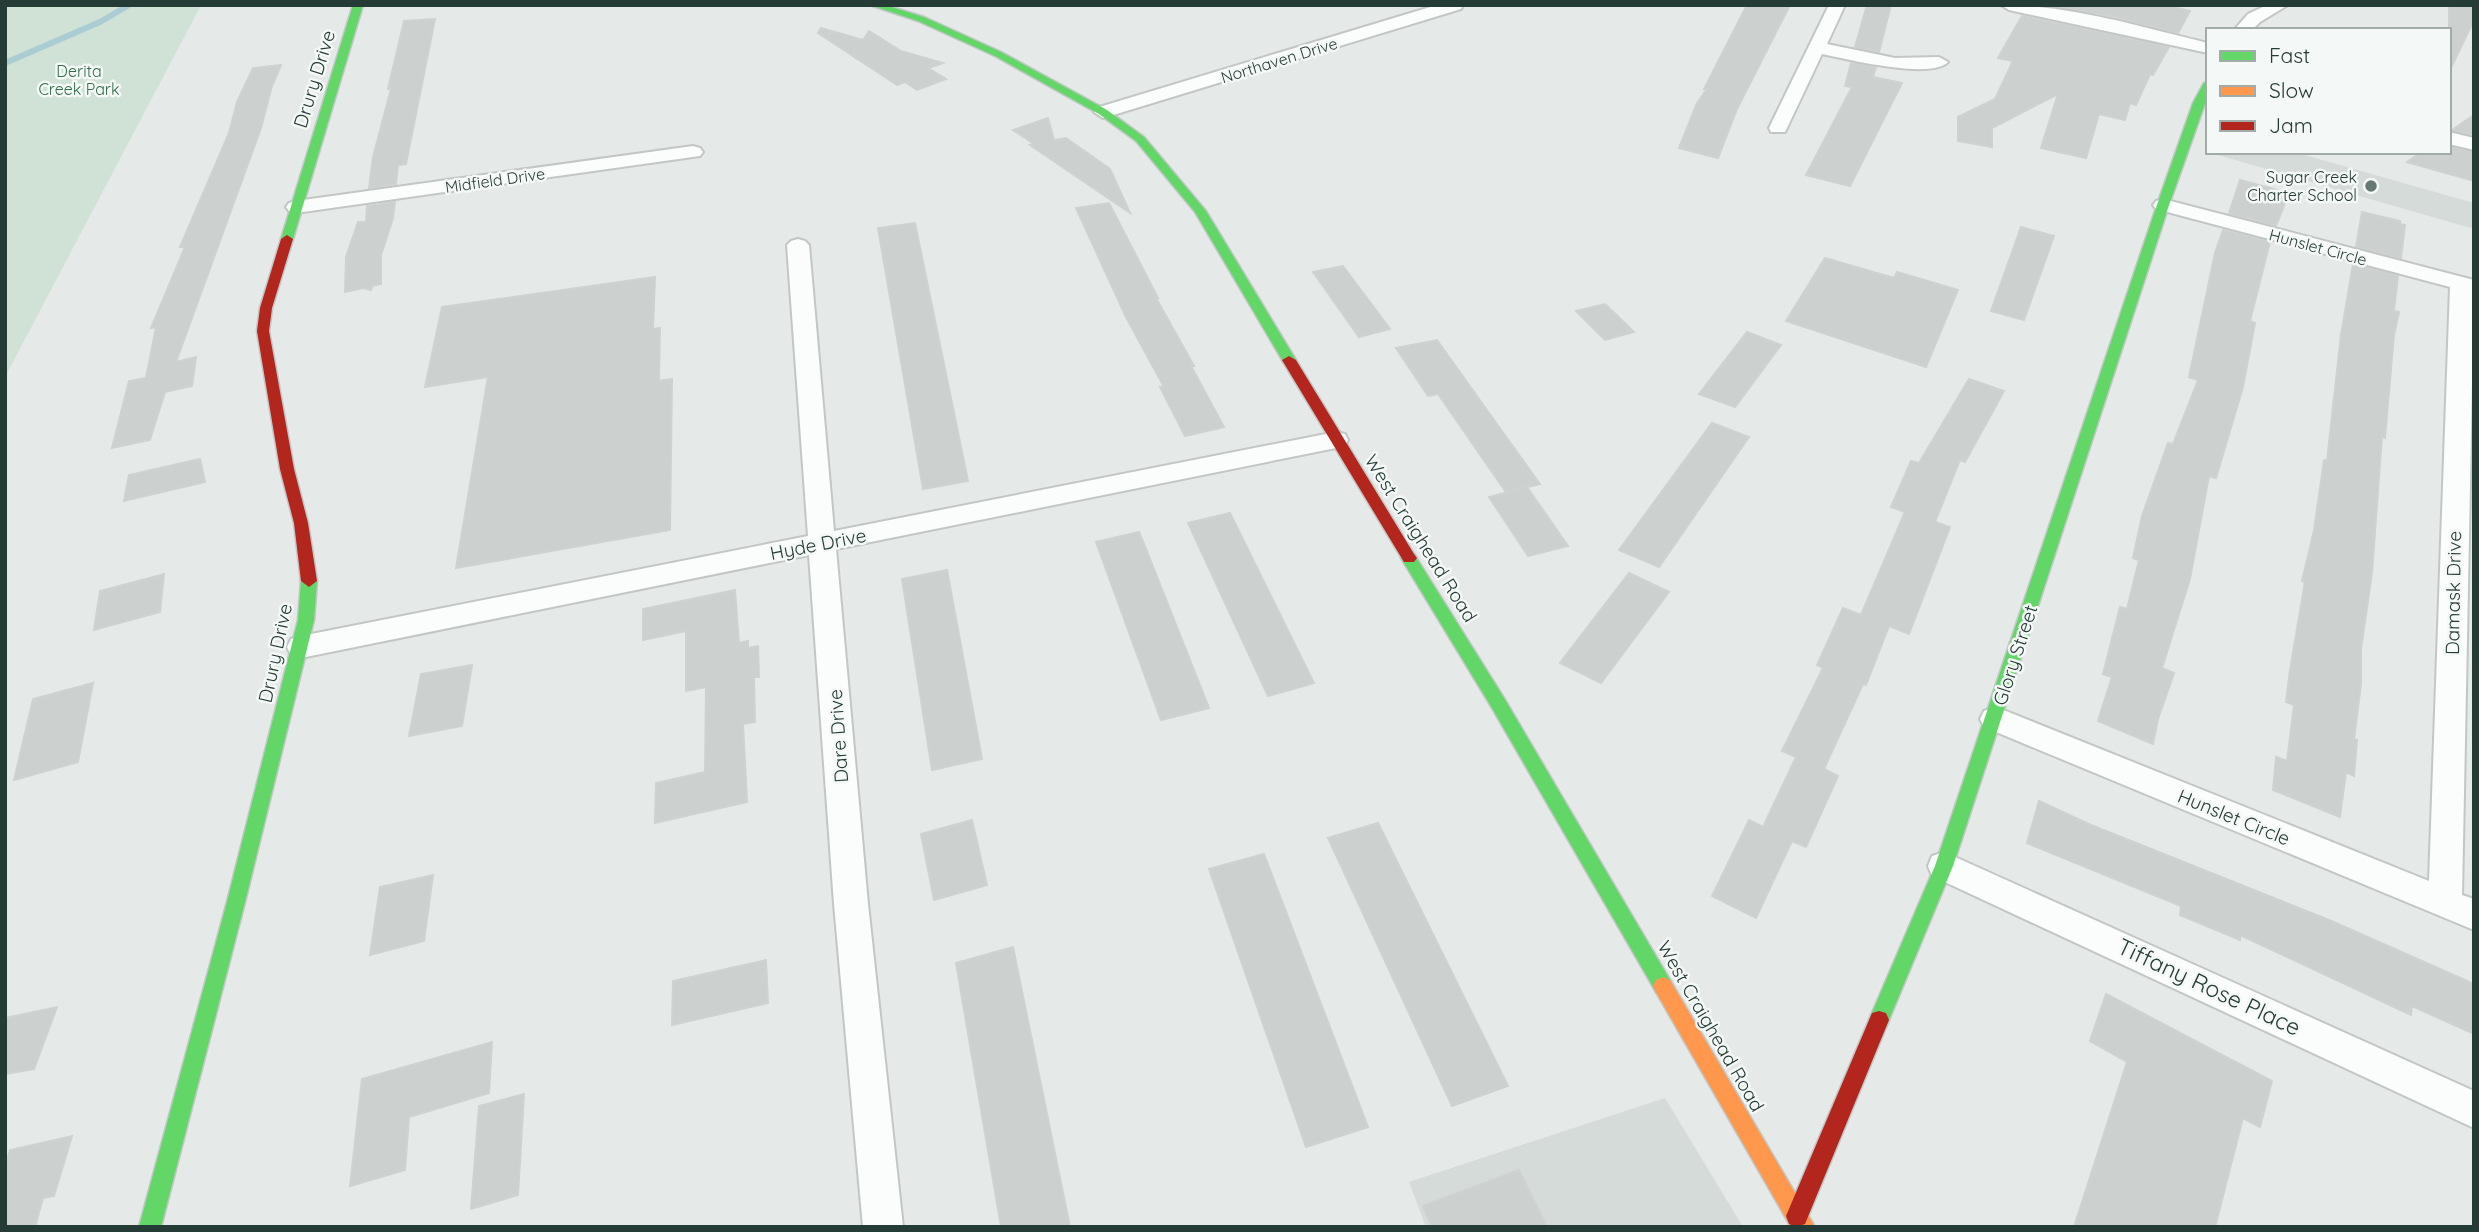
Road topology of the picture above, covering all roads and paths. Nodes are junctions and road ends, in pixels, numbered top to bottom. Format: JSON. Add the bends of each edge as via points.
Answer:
{"nodes":[{"id":1,"x":358,"y":5,"type":"edge"},
{"id":2,"x":874,"y":5,"type":"edge"},
{"id":3,"x":1455,"y":5,"type":"edge"},
{"id":4,"x":1837,"y":5,"type":"edge"},
{"id":5,"x":2009,"y":5,"type":"edge"},
{"id":6,"x":2280,"y":5,"type":"edge"},
{"id":7,"x":897,"y":8,"type":"edge"},
{"id":8,"x":2052,"y":9,"type":"edge"},
{"id":9,"x":2244,"y":28,"type":"edge"},
{"id":10,"x":1818,"y":48,"type":"junction"},
{"id":11,"x":2206,"y":48,"type":"edge"},
{"id":12,"x":1939,"y":62,"type":"dead end"},
{"id":13,"x":2206,"y":89,"type":"edge"},
{"id":14,"x":1103,"y":112,"type":"junction"},
{"id":15,"x":1778,"y":128,"type":"dead end"},
{"id":16,"x":2451,"y":138,"type":"edge"},
{"id":17,"x":2474,"y":144,"type":"edge"},
{"id":18,"x":693,"y":152,"type":"dead end"},
{"id":19,"x":2163,"y":205,"type":"junction"},
{"id":20,"x":296,"y":207,"type":"junction"},
{"id":21,"x":798,"y":245,"type":"dead end"},
{"id":22,"x":2467,"y":286,"type":"edge"},
{"id":23,"x":1336,"y":440,"type":"junction"},
{"id":24,"x":823,"y":543,"type":"junction"},
{"id":25,"x":301,"y":647,"type":"junction"},
{"id":26,"x":1995,"y":719,"type":"junction"},
{"id":27,"x":1944,"y":866,"type":"junction"},
{"id":28,"x":2445,"y":903,"type":"junction"},
{"id":29,"x":2474,"y":915,"type":"edge"},
{"id":30,"x":2474,"y":1110,"type":"edge"},
{"id":31,"x":1801,"y":1222,"type":"edge"},
{"id":32,"x":150,"y":1227,"type":"edge"},
{"id":33,"x":883,"y":1227,"type":"edge"}],
"edges":[{"from":1,"to":20,"type":"street","name":"Drury Drive"},
{"from":2,"to":7,"type":"street","name":"West Craighead Road"},
{"from":3,"to":14,"type":"street","name":"Northaven Drive"},
{"from":4,"to":10,"type":"street"},
{"from":5,"to":8,"type":"street"},
{"from":6,"to":9,"type":"street"},
{"from":7,"to":14,"type":"street","name":"West Craighead Road","via":[[998,54]]},
{"from":8,"to":11,"type":"street"},
{"from":10,"to":12,"type":"street","via":[[1895,63]]},
{"from":10,"to":15,"type":"street"},
{"from":13,"to":19,"type":"street","name":"Glory Street"},
{"from":14,"to":23,"type":"street","name":"West Craighead Road","via":[[1140,139],[1200,211]]},
{"from":16,"to":17,"type":"street"},
{"from":18,"to":20,"type":"street","name":"Midfield Drive"},
{"from":19,"to":22,"type":"street","name":"Hunslet Circle"},
{"from":19,"to":26,"type":"street","name":"Glory Street"},
{"from":20,"to":25,"type":"street","name":"Drury Drive","via":[[265,308],[263,331],[307,570]]},
{"from":21,"to":24,"type":"street","name":"Dare Drive"},
{"from":22,"to":28,"type":"street","name":"Damask Drive"},
{"from":23,"to":24,"type":"street","name":"Hyde Drive"},
{"from":23,"to":31,"type":"street","name":"West Craighead Road","via":[[1552,795]]},
{"from":24,"to":25,"type":"street","name":"Hyde Drive"},
{"from":24,"to":33,"type":"street","name":"Dare Drive","via":[[851,904]]},
{"from":25,"to":32,"type":"street","name":"Drury Drive"},
{"from":26,"to":27,"type":"street","name":"Glory Street"},
{"from":26,"to":28,"type":"street","name":"Hunslet Circle"},
{"from":27,"to":30,"type":"street","name":"Tiffany Rose Place"},
{"from":27,"to":31,"type":"street","name":"Glory Street"},
{"from":28,"to":29,"type":"street","name":"Hunslet Circle"}]}
